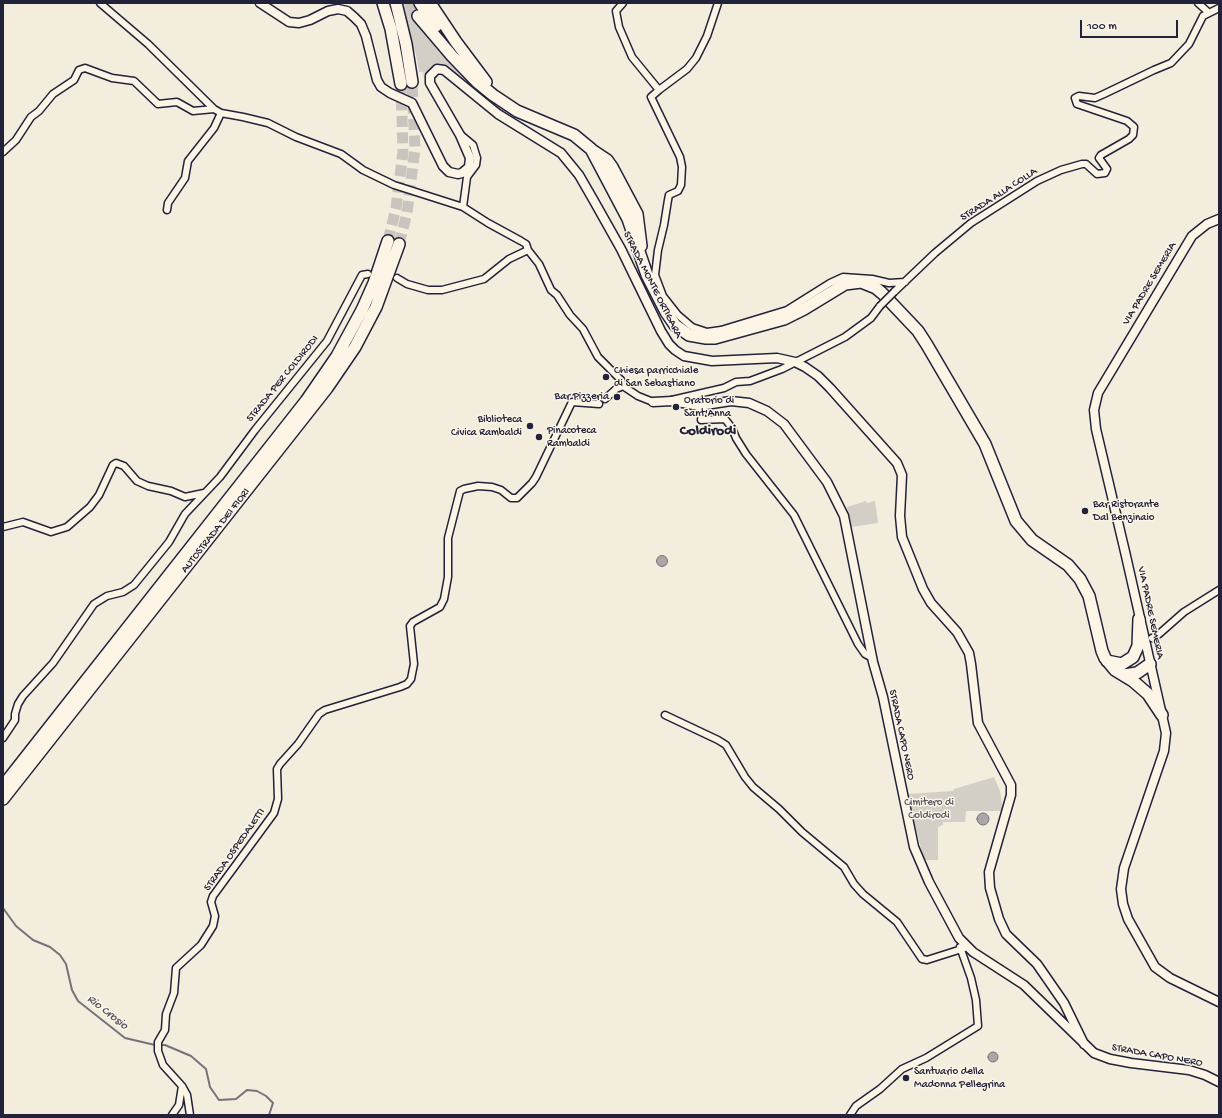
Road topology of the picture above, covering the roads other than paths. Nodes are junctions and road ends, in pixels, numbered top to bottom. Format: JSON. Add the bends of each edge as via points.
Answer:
{"nodes":[{"id":1,"x":100,"y":3,"type":"edge"},
{"id":2,"x":260,"y":3,"type":"edge"},
{"id":3,"x":396,"y":3,"type":"edge"},
{"id":4,"x":420,"y":3,"type":"tunnel mouth"},
{"id":5,"x":430,"y":3,"type":"edge"},
{"id":6,"x":624,"y":3,"type":"edge"},
{"id":7,"x":718,"y":3,"type":"edge"},
{"id":8,"x":1198,"y":3,"type":"edge"},
{"id":9,"x":384,"y":5,"type":"edge"},
{"id":10,"x":1219,"y":8,"type":"edge"},
{"id":11,"x":1208,"y":12,"type":"junction"},
{"id":12,"x":418,"y":16,"type":"tunnel mouth"},
{"id":13,"x":470,"y":74,"type":"junction"},
{"id":14,"x":412,"y":82,"type":"tunnel mouth"},
{"id":15,"x":401,"y":84,"type":"tunnel mouth"},
{"id":16,"x":659,"y":90,"type":"junction"},
{"id":17,"x":505,"y":104,"type":"junction"},
{"id":18,"x":214,"y":109,"type":"junction"},
{"id":19,"x":221,"y":113,"type":"junction"},
{"id":20,"x":460,"y":135,"type":"junction"},
{"id":21,"x":3,"y":152,"type":"edge"},
{"id":22,"x":463,"y":207,"type":"junction"},
{"id":23,"x":168,"y":210,"type":"dead end"},
{"id":24,"x":1219,"y":219,"type":"edge"},
{"id":25,"x":388,"y":241,"type":"tunnel mouth"},
{"id":26,"x":399,"y":244,"type":"tunnel mouth"},
{"id":27,"x":528,"y":250,"type":"junction"},
{"id":28,"x":368,"y":274,"type":"dead end"},
{"id":29,"x":397,"y":278,"type":"dead end"},
{"id":30,"x":905,"y":282,"type":"junction"},
{"id":31,"x":643,"y":286,"type":"dead end"},
{"id":32,"x":646,"y":298,"type":"junction"},
{"id":33,"x":795,"y":362,"type":"junction"},
{"id":34,"x":623,"y":386,"type":"junction"},
{"id":35,"x":605,"y":399,"type":"dead end"},
{"id":36,"x":672,"y":401,"type":"junction"},
{"id":37,"x":653,"y":402,"type":"joint"},
{"id":38,"x":599,"y":404,"type":"dead end"},
{"id":39,"x":703,"y":405,"type":"junction"},
{"id":40,"x":206,"y":493,"type":"junction"},
{"id":41,"x":3,"y":527,"type":"edge"},
{"id":42,"x":1219,"y":590,"type":"edge"},
{"id":43,"x":1139,"y":619,"type":"junction"},
{"id":44,"x":1152,"y":638,"type":"dead end"},
{"id":45,"x":872,"y":658,"type":"junction"},
{"id":46,"x":1107,"y":661,"type":"junction"},
{"id":47,"x":1127,"y":662,"type":"junction"},
{"id":48,"x":1150,"y":664,"type":"junction"},
{"id":49,"x":1124,"y":675,"type":"junction"},
{"id":50,"x":665,"y":714,"type":"dead end"},
{"id":51,"x":1162,"y":715,"type":"junction"},
{"id":52,"x":3,"y":738,"type":"edge"},
{"id":53,"x":3,"y":786,"type":"edge"},
{"id":54,"x":3,"y":799,"type":"edge"},
{"id":55,"x":964,"y":948,"type":"junction"},
{"id":56,"x":1219,"y":1002,"type":"edge"},
{"id":57,"x":1084,"y":1044,"type":"junction"},
{"id":58,"x":1219,"y":1082,"type":"edge"},
{"id":59,"x":182,"y":1086,"type":"junction"},
{"id":60,"x":172,"y":1115,"type":"edge"},
{"id":61,"x":190,"y":1115,"type":"edge"},
{"id":62,"x":850,"y":1115,"type":"edge"}],
"edges":[{"from":1,"to":18,"type":"street","via":[[153,48]]},
{"from":2,"to":20,"type":"main road","name":"STRADA MONTE ORTIGARA","via":[[289,22],[299,23],[328,11],[347,11],[361,24],[377,80],[390,93],[412,103],[443,166],[453,174],[462,173],[470,163]]},
{"from":3,"to":14,"type":"highway"},
{"from":4,"to":13,"type":"highway"},
{"from":5,"to":17,"type":"highway","via":[[474,67]]},
{"from":6,"to":16,"type":"street","via":[[616,11],[616,17],[626,46]]},
{"from":7,"to":16,"type":"street","via":[[708,36],[696,58],[687,69]]},
{"from":8,"to":11,"type":"street"},
{"from":9,"to":15,"type":"highway"},
{"from":10,"to":11,"type":"street"},
{"from":11,"to":30,"type":"street","name":"STRADA ALLA COLLA","via":[[1200,21],[1184,51],[1171,63],[1095,98],[1075,98],[1077,104],[1127,121],[1134,127],[1134,132],[1129,138],[1100,155],[1099,158],[1107,169],[1106,173],[1097,174],[1086,164],[1082,164],[1037,181],[971,223]]},
{"from":12,"to":13,"type":"highway","via":[[442,46]]},
{"from":13,"to":17,"type":"highway"},
{"from":16,"to":30,"type":"street","via":[[651,97],[680,157],[683,177],[678,191],[670,195],[668,200],[654,277],[663,296],[678,315],[692,327],[707,332],[721,330],[787,310],[830,283],[843,278],[872,279],[889,284]]},
{"from":17,"to":46,"type":"highway","via":[[574,135],[612,167],[637,214],[641,229],[642,261],[651,285],[670,319],[689,335],[715,338],[784,319],[845,284],[865,283],[882,293],[918,331],[927,345],[985,444],[1016,521],[1032,540],[1068,565],[1083,584],[1093,609],[1102,651]]},
{"from":18,"to":19,"type":"street"},
{"from":18,"to":21,"type":"street","via":[[193,111],[177,102],[158,104],[134,81],[112,78],[85,68],[79,70],[74,80],[53,94],[31,117],[16,140]]},
{"from":19,"to":22,"type":"street","via":[[268,123],[341,154],[363,170],[394,185]]},
{"from":19,"to":23,"type":"street","via":[[214,128],[188,161],[185,178],[168,203]]},
{"from":20,"to":22,"type":"street","via":[[473,145],[477,158],[476,165],[467,177]]},
{"from":20,"to":32,"type":"main road","name":"STRADA MONTE ORTIGARA","via":[[430,83],[430,76],[437,69],[444,70],[498,114],[561,153],[579,175],[594,200]]},
{"from":22,"to":27,"type":"street","via":[[526,244]]},
{"from":24,"to":43,"type":"main road","name":"VIA PADRE SEMERIA","via":[[1207,224],[1192,236],[1111,370],[1095,402],[1096,429]]},
{"from":25,"to":53,"type":"highway","name":"AUTOSTRADA DEI FIORI","via":[[362,310],[337,356],[319,382]]},
{"from":26,"to":54,"type":"highway","name":"AUTOSTRADA DEI FIORI","via":[[376,307],[340,370],[308,414]]},
{"from":27,"to":29,"type":"street","via":[[509,259],[484,279],[442,290],[422,288]]},
{"from":27,"to":34,"type":"street","via":[[539,264],[551,290],[583,329],[598,357],[621,380]]},
{"from":28,"to":40,"type":"street","name":"STRADA PER COLDIRODI","via":[[362,275],[327,341]]},
{"from":30,"to":33,"type":"street","name":"STRADA ALLA COLLA","bridge":true,"via":[[871,318],[845,337]]},
{"from":31,"to":32,"type":"street"},
{"from":32,"to":33,"type":"main road","name":"STRADA MONTE ORTIGARA","via":[[669,344],[684,356],[712,361],[777,358]]},
{"from":33,"to":36,"type":"street","name":"STRADA ALLA COLLA","via":[[750,381],[736,382],[724,388]]},
{"from":33,"to":57,"type":"main road","name":"STRADA MONTE ORTIGARA","via":[[818,376],[897,463],[902,475],[902,537],[931,603],[957,632],[969,653],[978,723],[1011,784],[1011,795],[989,872],[990,888],[999,919],[1006,934],[1037,964],[1064,1003]]},
{"from":34,"to":35,"type":"street"},
{"from":34,"to":37,"type":"street"},
{"from":36,"to":37,"type":"main road","name":"STRADA CAPO NERO"},
{"from":36,"to":39,"type":"main road","name":"STRADA CAPO NERO"},
{"from":38,"to":59,"type":"street","name":"STRADA OSPEDALETTI","via":[[571,403],[536,477],[517,498],[511,498],[492,487],[478,486],[460,492],[448,538],[448,577],[444,599],[434,612],[410,626],[414,664],[413,673],[407,684],[325,710],[319,714],[280,764],[277,769],[278,799],[274,813],[213,896],[213,926],[201,945],[176,968],[174,993],[166,1014],[163,1034],[158,1042],[158,1054],[163,1065]]},
{"from":39,"to":45,"type":"street","via":[[702,420],[725,419],[746,454],[794,515],[858,644],[865,654]]},
{"from":39,"to":45,"type":"main road","name":"STRADA CAPO NERO","via":[[731,401],[749,403],[767,411],[784,424],[827,482],[844,516]]},
{"from":40,"to":41,"type":"street","via":[[185,497],[148,486],[137,481],[124,466],[116,463],[95,501],[67,527],[51,532],[23,522]]},
{"from":40,"to":52,"type":"street","name":"STRADA PER COLDIRODI","via":[[185,514],[169,542],[134,585],[94,604],[53,663],[23,696],[14,714],[15,720]]},
{"from":42,"to":44,"type":"street","via":[[1184,612]]},
{"from":43,"to":47,"type":"highway","via":[[1138,646],[1133,657]]},
{"from":43,"to":48,"type":"main road","name":"VIA PADRE SEMERIA"},
{"from":45,"to":55,"type":"main road","name":"STRADA CAPO NERO","via":[[883,697],[914,847],[929,882]]},
{"from":46,"to":47,"type":"highway","via":[[1118,664]]},
{"from":46,"to":49,"type":"highway"},
{"from":47,"to":48,"type":"highway"},
{"from":48,"to":49,"type":"highway","via":[[1138,672]]},
{"from":48,"to":51,"type":"main road","name":"VIA PADRE SEMERIA"},
{"from":49,"to":51,"type":"highway","via":[[1148,694]]},
{"from":50,"to":55,"type":"street","via":[[726,745],[753,787],[844,867],[863,894],[897,922],[922,959],[927,960]]},
{"from":51,"to":56,"type":"main road","name":"VIA PADRE SEMERIA","via":[[1166,733],[1164,751],[1124,868],[1121,897],[1124,912],[1155,967],[1170,978]]},
{"from":55,"to":57,"type":"main road","name":"STRADA CAPO NERO","via":[[1024,985]]},
{"from":55,"to":62,"type":"street","via":[[976,1000],[978,1026],[926,1058],[902,1069],[880,1089],[862,1100]]},
{"from":57,"to":58,"type":"main road","name":"STRADA CAPO NERO","via":[[1094,1053],[1110,1059],[1189,1070]]},
{"from":59,"to":60,"type":"street","via":[[179,1105]]},
{"from":59,"to":61,"type":"street","via":[[187,1096]]}]}
